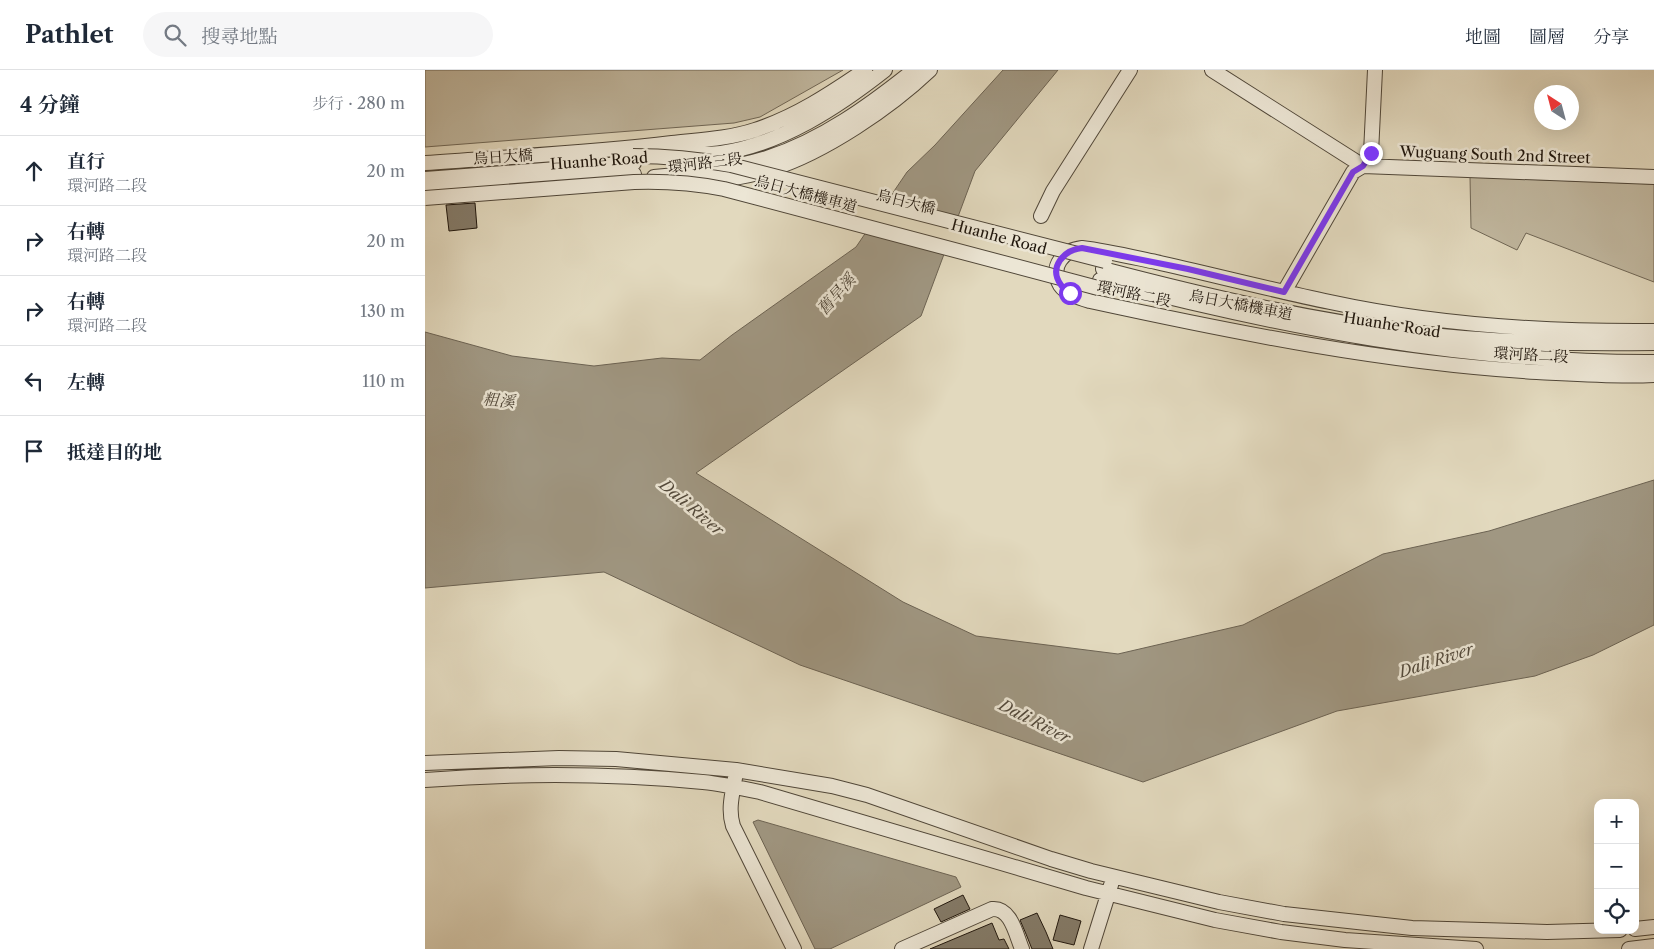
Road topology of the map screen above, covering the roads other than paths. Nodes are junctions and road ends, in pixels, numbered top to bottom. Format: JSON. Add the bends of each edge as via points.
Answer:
{"nodes":[{"id":1,"x":865,"y":70,"type":"edge"},
{"id":2,"x":885,"y":70,"type":"edge"},
{"id":3,"x":914,"y":70,"type":"edge"},
{"id":4,"x":930,"y":70,"type":"edge"},
{"id":5,"x":1131,"y":70,"type":"edge"},
{"id":6,"x":1213,"y":70,"type":"edge"},
{"id":7,"x":1375,"y":70,"type":"edge"},
{"id":8,"x":633,"y":148,"type":"junction"},
{"id":9,"x":425,"y":162,"type":"edge"},
{"id":10,"x":1363,"y":166,"type":"junction"},
{"id":11,"x":425,"y":171,"type":"edge"},
{"id":12,"x":1654,"y":177,"type":"edge"},
{"id":13,"x":425,"y":179,"type":"edge"},
{"id":14,"x":425,"y":190,"type":"edge"},
{"id":15,"x":425,"y":199,"type":"edge"},
{"id":16,"x":425,"y":205,"type":"edge"},
{"id":17,"x":1041,"y":216,"type":"dead end"},
{"id":18,"x":1284,"y":292,"type":"junction"},
{"id":19,"x":1181,"y":295,"type":"junction"},
{"id":20,"x":1613,"y":331,"type":"junction"},
{"id":21,"x":1654,"y":331,"type":"edge"},
{"id":22,"x":1654,"y":343,"type":"edge"},
{"id":23,"x":1492,"y":348,"type":"junction"},
{"id":24,"x":1654,"y":362,"type":"edge"},
{"id":25,"x":1654,"y":375,"type":"edge"},
{"id":26,"x":1615,"y":376,"type":"junction"},
{"id":27,"x":425,"y":763,"type":"edge"},
{"id":28,"x":736,"y":770,"type":"junction"},
{"id":29,"x":425,"y":780,"type":"edge"},
{"id":30,"x":733,"y":787,"type":"junction"},
{"id":31,"x":1113,"y":877,"type":"junction"},
{"id":32,"x":1108,"y":894,"type":"junction"},
{"id":33,"x":1654,"y":927,"type":"edge"},
{"id":34,"x":1639,"y":929,"type":"edge"},
{"id":35,"x":1594,"y":931,"type":"edge"},
{"id":36,"x":1654,"y":946,"type":"edge"},
{"id":37,"x":794,"y":949,"type":"edge"},
{"id":38,"x":902,"y":949,"type":"edge"},
{"id":39,"x":1022,"y":949,"type":"edge"},
{"id":40,"x":1091,"y":949,"type":"edge"},
{"id":41,"x":1476,"y":949,"type":"edge"},
{"id":42,"x":1629,"y":949,"type":"edge"}],
"edges":[{"from":1,"to":8,"type":"street","name":"環河路三段","via":[[823,98],[754,131]]},
{"from":2,"to":8,"type":"street","name":"環河路三段","via":[[832,108],[761,143],[721,153],[670,153]]},
{"from":3,"to":15,"type":"street","name":"環河路三段","via":[[843,122],[767,158],[689,174]]},
{"from":4,"to":16,"type":"street","name":"環河路三段","via":[[849,132],[772,169],[690,184]]},
{"from":5,"to":17,"type":"street","via":[[1053,191]]},
{"from":6,"to":10,"type":"street"},
{"from":7,"to":10,"type":"street","via":[[1371,153]]},
{"from":8,"to":9,"type":"street","name":"環河路三段"},
{"from":10,"to":12,"type":"street","name":"Wuguang South 2nd Street"},
{"from":10,"to":18,"type":"street","via":[[1353,172]]},
{"from":11,"to":19,"type":"street","name":"烏日大橋機車道","bridge":true,"via":[[633,156],[699,159],[741,168]]},
{"from":13,"to":19,"type":"street","name":"烏日大橋","via":[[634,163],[695,166],[729,172]]},
{"from":14,"to":19,"type":"street","name":"Huanhe Road","via":[[634,174],[697,178]]},
{"from":15,"to":19,"type":"street","name":"烏日大橋機車道","bridge":true,"via":[[634,182],[696,184]]},
{"from":18,"to":20,"type":"street","name":"環河路二段","via":[[1436,320]]},
{"from":18,"to":26,"type":"street","name":"環河路二段","via":[[1095,249],[1073,249],[1063,255],[1057,265],[1061,286],[1080,298],[1175,319],[1412,361]]},
{"from":19,"to":20,"type":"street","name":"烏日大橋機車道","via":[[1263,299],[1417,325],[1493,334],[1548,337]]},
{"from":19,"to":23,"type":"street","name":"烏日大橋"},
{"from":19,"to":26,"type":"street","name":"烏日大橋機車道","via":[[1327,339],[1413,353],[1546,365]]},
{"from":20,"to":21,"type":"street","name":"環河路二段"},
{"from":22,"to":23,"type":"street"},
{"from":23,"to":24,"type":"street","via":[[1611,362]]},
{"from":25,"to":26,"type":"street","name":"環河路二段"},
{"from":27,"to":28,"type":"street","via":[[607,758]]},
{"from":28,"to":30,"type":"street"},
{"from":28,"to":31,"type":"street","via":[[867,795],[1051,859]]},
{"from":29,"to":30,"type":"street","via":[[504,775],[616,775]]},
{"from":30,"to":32,"type":"street","via":[[760,792]]},
{"from":30,"to":37,"type":"street","via":[[730,816],[733,826]]},
{"from":31,"to":32,"type":"street"},
{"from":31,"to":35,"type":"street","via":[[1219,902],[1348,922],[1481,931]]},
{"from":32,"to":40,"type":"street"},
{"from":32,"to":41,"type":"street","via":[[1281,932]]},
{"from":33,"to":34,"type":"street"},
{"from":36,"to":42,"type":"street"},
{"from":38,"to":39,"type":"street","via":[[997,908],[1008,916]]}]}
